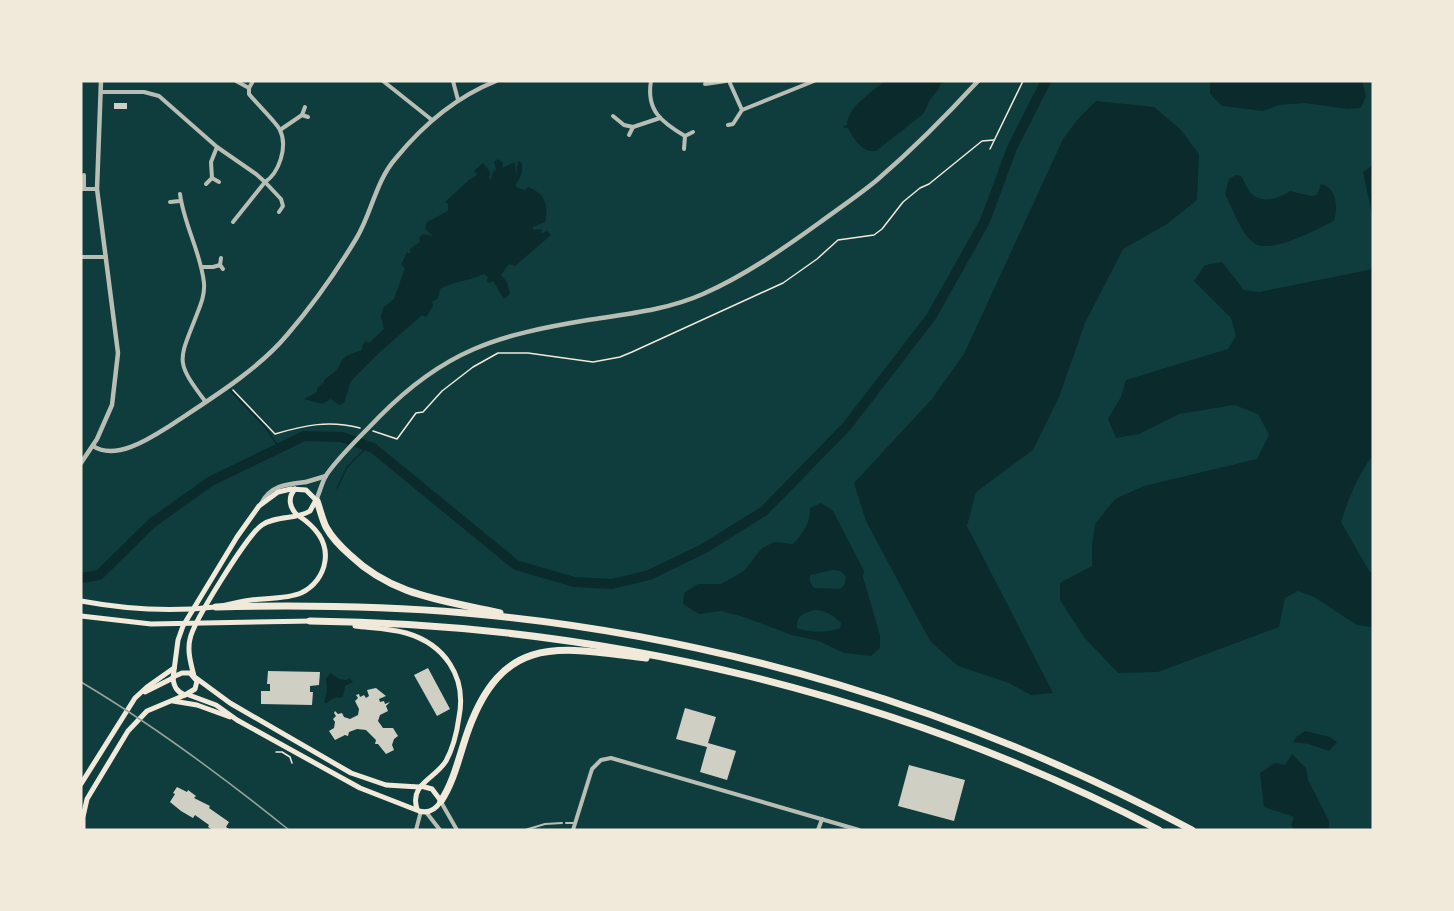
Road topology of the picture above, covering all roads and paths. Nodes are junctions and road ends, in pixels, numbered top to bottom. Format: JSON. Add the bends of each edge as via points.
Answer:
{"nodes":[{"id":1,"x":101,"y":81,"type":"edge"},
{"id":2,"x":236,"y":81,"type":"edge"},
{"id":3,"x":253,"y":81,"type":"edge"},
{"id":4,"x":383,"y":81,"type":"edge"},
{"id":5,"x":453,"y":81,"type":"edge"},
{"id":6,"x":496,"y":81,"type":"edge"},
{"id":7,"x":651,"y":81,"type":"edge"},
{"id":8,"x":727,"y":81,"type":"edge"},
{"id":9,"x":814,"y":81,"type":"edge"},
{"id":10,"x":978,"y":81,"type":"edge"},
{"id":11,"x":1023,"y":81,"type":"edge"},
{"id":12,"x":705,"y":84,"type":"dead end"},
{"id":13,"x":249,"y":88,"type":"junction"},
{"id":14,"x":101,"y":92,"type":"junction"},
{"id":15,"x":459,"y":99,"type":"junction"},
{"id":16,"x":305,"y":107,"type":"dead end"},
{"id":17,"x":742,"y":110,"type":"junction"},
{"id":18,"x":302,"y":115,"type":"junction"},
{"id":19,"x":613,"y":116,"type":"dead end"},
{"id":20,"x":308,"y":117,"type":"dead end"},
{"id":21,"x":660,"y":118,"type":"junction"},
{"id":22,"x":432,"y":120,"type":"junction"},
{"id":23,"x":728,"y":125,"type":"dead end"},
{"id":24,"x":633,"y":127,"type":"junction"},
{"id":25,"x":280,"y":130,"type":"junction"},
{"id":26,"x":693,"y":132,"type":"dead end"},
{"id":27,"x":629,"y":135,"type":"dead end"},
{"id":28,"x":685,"y":136,"type":"junction"},
{"id":29,"x":217,"y":147,"type":"junction"},
{"id":30,"x":990,"y":148,"type":"dead end"},
{"id":31,"x":684,"y":149,"type":"dead end"},
{"id":32,"x":84,"y":175,"type":"dead end"},
{"id":33,"x":212,"y":178,"type":"junction"},
{"id":34,"x":219,"y":182,"type":"dead end"},
{"id":35,"x":265,"y":182,"type":"junction"},
{"id":36,"x":206,"y":184,"type":"dead end"},
{"id":37,"x":83,"y":189,"type":"edge"},
{"id":38,"x":97,"y":189,"type":"junction"},
{"id":39,"x":180,"y":194,"type":"dead end"},
{"id":40,"x":180,"y":201,"type":"junction"},
{"id":41,"x":170,"y":202,"type":"dead end"},
{"id":42,"x":279,"y":212,"type":"dead end"},
{"id":43,"x":233,"y":222,"type":"dead end"},
{"id":44,"x":81,"y":257,"type":"edge"},
{"id":45,"x":106,"y":257,"type":"junction"},
{"id":46,"x":221,"y":258,"type":"dead end"},
{"id":47,"x":202,"y":267,"type":"junction"},
{"id":48,"x":228,"y":385,"type":"junction"},
{"id":49,"x":205,"y":401,"type":"junction"},
{"id":50,"x":397,"y":439,"type":"dead end"},
{"id":51,"x":93,"y":446,"type":"junction"},
{"id":52,"x":81,"y":463,"type":"edge"},
{"id":53,"x":326,"y":476,"type":"junction"},
{"id":54,"x":306,"y":482,"type":"junction"},
{"id":55,"x":296,"y":489,"type":"junction"},
{"id":56,"x":316,"y":500,"type":"junction"},
{"id":57,"x":260,"y":506,"type":"junction"},
{"id":58,"x":298,"y":516,"type":"junction"},
{"id":59,"x":81,"y":601,"type":"edge"},
{"id":60,"x":216,"y":607,"type":"junction"},
{"id":61,"x":81,"y":616,"type":"edge"},
{"id":62,"x":528,"y":620,"type":"junction"},
{"id":63,"x":310,"y":621,"type":"junction"},
{"id":64,"x":693,"y":664,"type":"junction"},
{"id":65,"x":174,"y":668,"type":"junction"},
{"id":66,"x":194,"y":676,"type":"junction"},
{"id":67,"x":173,"y":678,"type":"junction"},
{"id":68,"x":140,"y":693,"type":"junction"},
{"id":69,"x":186,"y":695,"type":"junction"},
{"id":70,"x":171,"y":701,"type":"junction"},
{"id":71,"x":237,"y":720,"type":"junction"},
{"id":72,"x":276,"y":752,"type":"dead end"},
{"id":73,"x":292,"y":763,"type":"dead end"},
{"id":74,"x":81,"y":784,"type":"edge"},
{"id":75,"x":420,"y":786,"type":"junction"},
{"id":76,"x":441,"y":801,"type":"junction"},
{"id":77,"x":421,"y":811,"type":"junction"},
{"id":78,"x":822,"y":819,"type":"junction"},
{"id":79,"x":573,"y":823,"type":"dead end"},
{"id":80,"x":83,"y":830,"type":"edge"},
{"id":81,"x":416,"y":830,"type":"edge"},
{"id":82,"x":440,"y":830,"type":"edge"},
{"id":83,"x":457,"y":830,"type":"edge"},
{"id":84,"x":525,"y":830,"type":"edge"},
{"id":85,"x":573,"y":830,"type":"edge"},
{"id":86,"x":818,"y":830,"type":"edge"},
{"id":87,"x":859,"y":830,"type":"edge"},
{"id":88,"x":1159,"y":830,"type":"edge"},
{"id":89,"x":1192,"y":830,"type":"edge"}],
"edges":[{"from":1,"to":14,"type":"street"},
{"from":2,"to":13,"type":"street"},
{"from":3,"to":13,"type":"street"},
{"from":4,"to":22,"type":"street"},
{"from":5,"to":15,"type":"street"},
{"from":6,"to":15,"type":"street"},
{"from":7,"to":21,"type":"street","via":[[651,107]]},
{"from":8,"to":12,"type":"street"},
{"from":8,"to":17,"type":"street"},
{"from":9,"to":17,"type":"street"},
{"from":10,"to":53,"type":"street","via":[[876,181],[744,272],[704,294],[670,306],[524,332],[458,356],[424,376],[378,418]]},
{"from":11,"to":30,"type":"path"},
{"from":13,"to":25,"type":"street","via":[[249,94]]},
{"from":14,"to":29,"type":"street","via":[[159,96]]},
{"from":14,"to":38,"type":"street"},
{"from":15,"to":22,"type":"street"},
{"from":16,"to":18,"type":"street"},
{"from":17,"to":23,"type":"street"},
{"from":18,"to":20,"type":"street"},
{"from":18,"to":25,"type":"street"},
{"from":19,"to":24,"type":"street"},
{"from":21,"to":24,"type":"street"},
{"from":21,"to":28,"type":"street"},
{"from":22,"to":48,"type":"street","via":[[380,180],[357,237],[286,336]]},
{"from":24,"to":27,"type":"street"},
{"from":25,"to":35,"type":"street","via":[[281,159]]},
{"from":26,"to":28,"type":"street"},
{"from":28,"to":31,"type":"street"},
{"from":29,"to":33,"type":"street","via":[[211,162]]},
{"from":29,"to":35,"type":"street"},
{"from":32,"to":37,"type":"street"},
{"from":33,"to":34,"type":"street"},
{"from":33,"to":36,"type":"street"},
{"from":35,"to":42,"type":"street","via":[[281,200]]},
{"from":35,"to":43,"type":"street"},
{"from":37,"to":38,"type":"street"},
{"from":38,"to":45,"type":"street"},
{"from":39,"to":40,"type":"street"},
{"from":40,"to":41,"type":"street"},
{"from":40,"to":47,"type":"street"},
{"from":44,"to":45,"type":"street"},
{"from":45,"to":51,"type":"street","via":[[117,336],[116,384],[112,405]]},
{"from":46,"to":47,"type":"street","via":[[222,267]]},
{"from":47,"to":49,"type":"street","via":[[203,298],[182,359],[186,375]]},
{"from":48,"to":49,"type":"street"},
{"from":48,"to":50,"type":"path","via":[[275,434],[301,426],[334,423]]},
{"from":49,"to":51,"type":"street","via":[[139,443],[113,451]]},
{"from":51,"to":52,"type":"street"},
{"from":53,"to":54,"type":"street"},
{"from":53,"to":56,"type":"street"},
{"from":54,"to":55,"type":"street"},
{"from":54,"to":57,"type":"street","via":[[276,487],[264,496]]},
{"from":55,"to":56,"type":"main road","via":[[309,491]]},
{"from":55,"to":57,"type":"main road","via":[[278,492]]},
{"from":55,"to":58,"type":"main road","via":[[290,503]]},
{"from":56,"to":58,"type":"main road","via":[[310,511]]},
{"from":56,"to":62,"type":"highway","via":[[338,543],[358,563],[390,584],[432,599]]},
{"from":57,"to":65,"type":"main road","via":[[183,626]]},
{"from":58,"to":60,"type":"main road","via":[[313,527],[324,546],[325,561],[315,583],[294,595]]},
{"from":58,"to":66,"type":"main road","via":[[271,520],[249,539],[192,632],[189,648]]},
{"from":59,"to":60,"type":"main road","via":[[130,608]]},
{"from":60,"to":62,"type":"highway","via":[[373,607]]},
{"from":61,"to":63,"type":"main road","via":[[151,624]]},
{"from":62,"to":89,"type":"highway","via":[[697,649],[868,694],[1021,749]]},
{"from":63,"to":64,"type":"highway","via":[[489,631],[608,647]]},
{"from":63,"to":75,"type":"main road","via":[[407,633],[434,646],[452,665],[461,692],[458,726],[446,761]]},
{"from":64,"to":76,"type":"highway","via":[[576,650],[548,651],[522,658],[501,672],[486,692]]},
{"from":64,"to":88,"type":"highway","via":[[836,700],[936,733],[1055,780]]},
{"from":65,"to":67,"type":"main road"},
{"from":65,"to":68,"type":"main road"},
{"from":66,"to":67,"type":"main road","via":[[182,673]]},
{"from":66,"to":69,"type":"main road","via":[[196,687]]},
{"from":66,"to":75,"type":"main road","via":[[230,703],[351,773],[386,785]]},
{"from":67,"to":68,"type":"main road"},
{"from":67,"to":69,"type":"main road","via":[[175,688]]},
{"from":68,"to":74,"type":"main road"},
{"from":69,"to":70,"type":"main road"},
{"from":69,"to":71,"type":"main road","via":[[216,705]]},
{"from":70,"to":71,"type":"main road","via":[[197,705]]},
{"from":70,"to":80,"type":"main road","via":[[147,711],[135,722],[87,799]]},
{"from":71,"to":77,"type":"main road","via":[[360,788]]},
{"from":72,"to":73,"type":"path","via":[[290,757]]},
{"from":75,"to":76,"type":"main road","via":[[432,789]]},
{"from":75,"to":77,"type":"main road","via":[[415,799]]},
{"from":76,"to":77,"type":"main road","via":[[435,808]]},
{"from":76,"to":83,"type":"street"},
{"from":77,"to":81,"type":"street"},
{"from":77,"to":82,"type":"street"},
{"from":78,"to":85,"type":"street","via":[[611,758],[601,760],[591,771]]},
{"from":78,"to":86,"type":"street"},
{"from":78,"to":87,"type":"street"},
{"from":79,"to":84,"type":"street","via":[[545,824]]}]}
